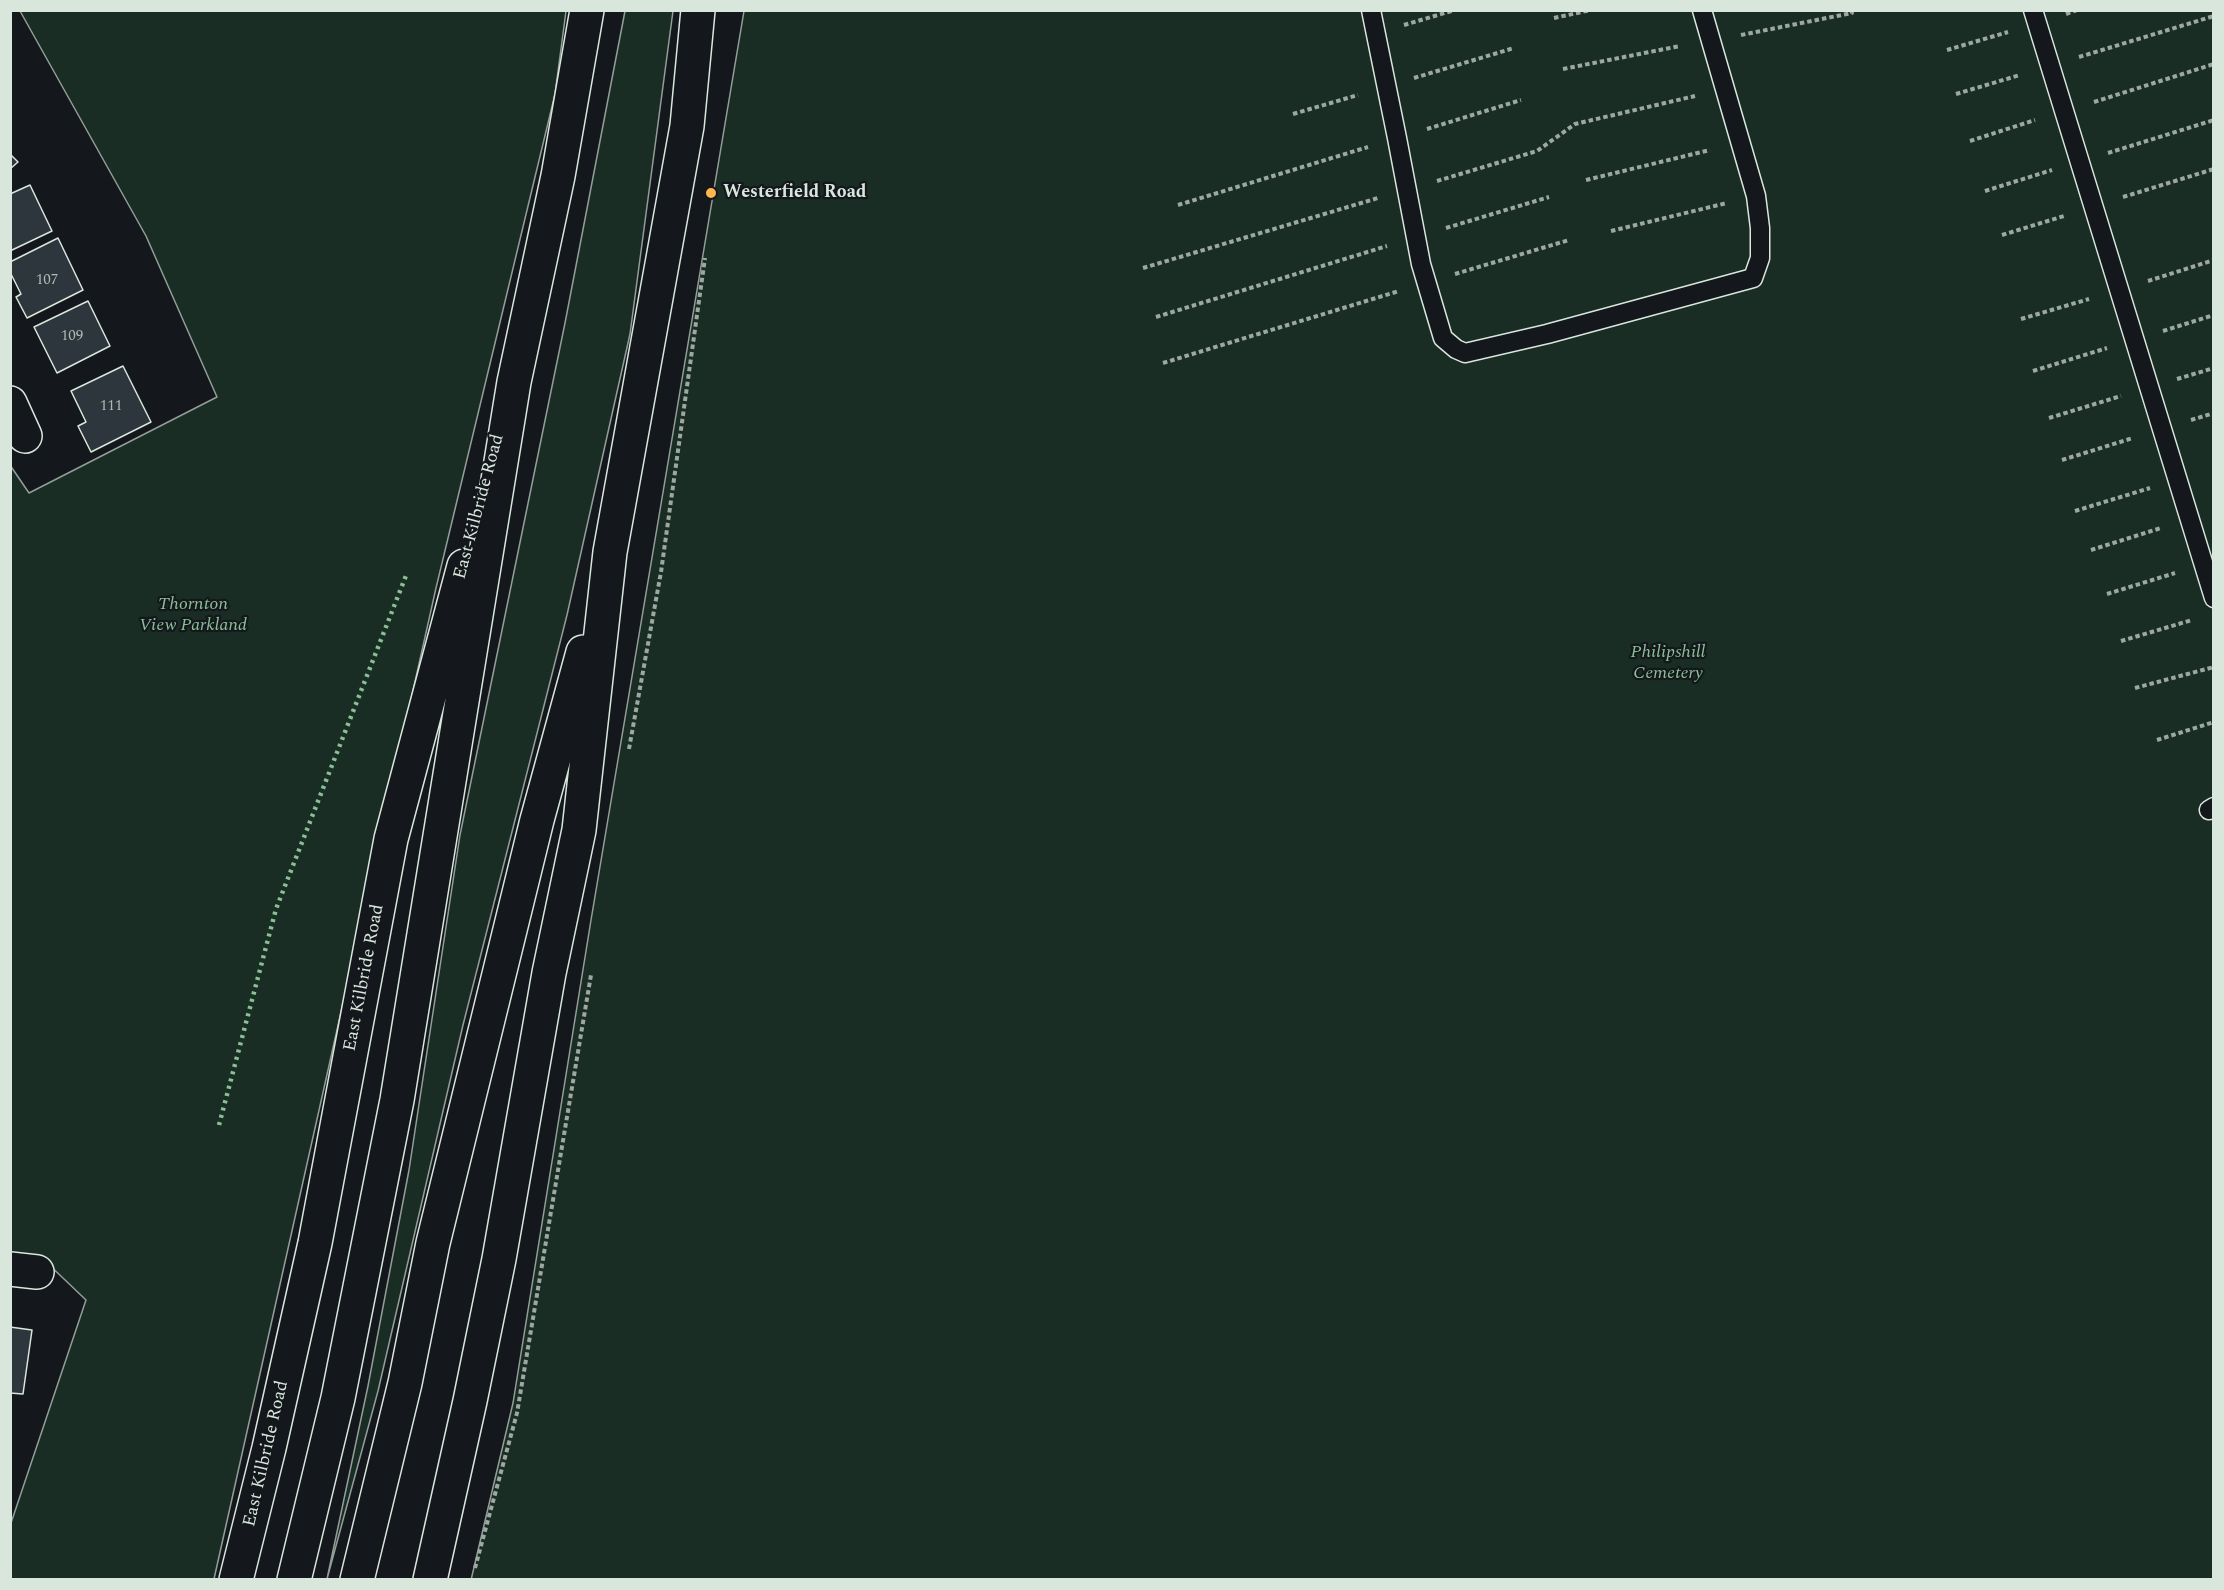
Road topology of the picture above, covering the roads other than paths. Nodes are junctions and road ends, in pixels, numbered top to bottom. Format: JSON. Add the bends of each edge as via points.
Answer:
{"nodes":[{"id":1,"x":587,"y":10,"type":"edge"},
{"id":2,"x":698,"y":10,"type":"edge"},
{"id":3,"x":1371,"y":10,"type":"edge"},
{"id":4,"x":1702,"y":10,"type":"edge"},
{"id":5,"x":2032,"y":10,"type":"edge"},
{"id":6,"x":514,"y":382,"type":"junction"},
{"id":7,"x":10,"y":404,"type":"edge"},
{"id":8,"x":25,"y":435,"type":"dead end"},
{"id":9,"x":610,"y":552,"type":"junction"},
{"id":10,"x":2214,"y":598,"type":"edge"},
{"id":11,"x":236,"y":1580,"type":"edge"},
{"id":12,"x":294,"y":1580,"type":"edge"},
{"id":13,"x":357,"y":1580,"type":"edge"},
{"id":14,"x":430,"y":1580,"type":"edge"}],
"edges":[{"from":1,"to":6,"type":"main road","name":"East Kilbride Road","via":[[558,176]]},
{"from":2,"to":9,"type":"main road","via":[[687,126]]},
{"from":3,"to":4,"type":"lane","via":[[1427,283],[1443,338],[1465,353],[1754,278],[1760,258],[1756,196]]},
{"from":5,"to":10,"type":"lane"},
{"from":6,"to":11,"type":"main road","name":"East Kilbride Road","via":[[391,839],[315,1243]]},
{"from":6,"to":12,"type":"main road","name":"East Kilbride Road","via":[[397,1100],[339,1398]]},
{"from":7,"to":8,"type":"main road"},
{"from":9,"to":13,"type":"main road","via":[[532,843]]},
{"from":9,"to":14,"type":"main road","via":[[579,830],[549,973],[497,1270]]}]}
